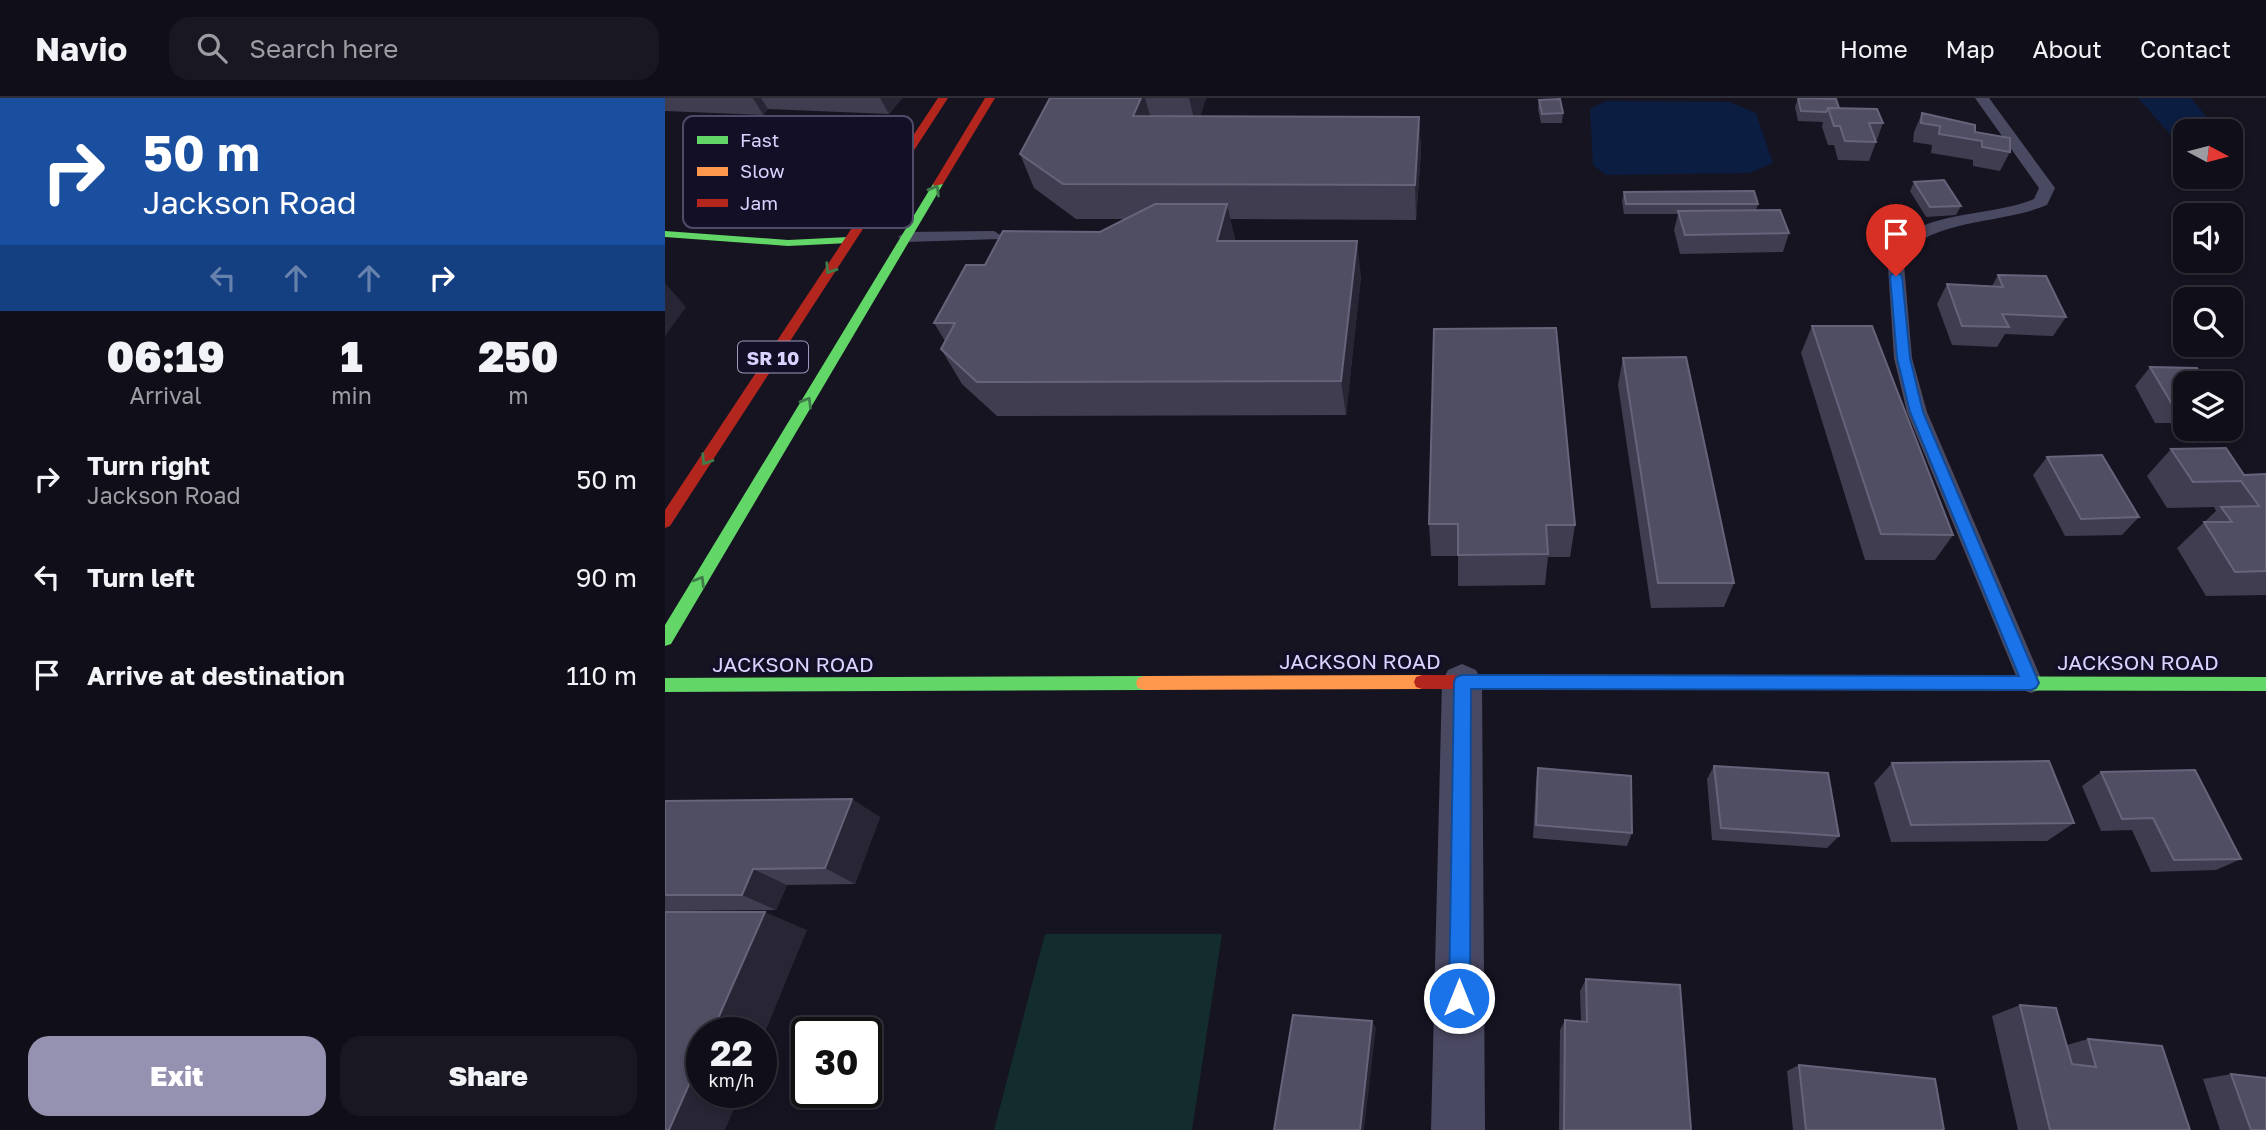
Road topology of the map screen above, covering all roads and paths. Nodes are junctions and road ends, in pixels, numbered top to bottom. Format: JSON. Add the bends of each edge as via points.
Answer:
{"nodes":[{"id":1,"x":943,"y":98,"type":"edge"},
{"id":2,"x":990,"y":98,"type":"edge"},
{"id":3,"x":1982,"y":98,"type":"edge"},
{"id":4,"x":913,"y":143,"type":"edge"},
{"id":5,"x":913,"y":225,"type":"edge"},
{"id":6,"x":857,"y":228,"type":"edge"},
{"id":7,"x":911,"y":228,"type":"edge"},
{"id":8,"x":665,"y":234,"type":"edge"},
{"id":9,"x":888,"y":235,"type":"dead end"},
{"id":10,"x":994,"y":236,"type":"dead end"},
{"id":11,"x":906,"y":237,"type":"junction"},
{"id":12,"x":849,"y":240,"type":"junction"},
{"id":13,"x":871,"y":241,"type":"dead end"},
{"id":14,"x":665,"y":522,"type":"edge"},
{"id":15,"x":665,"y":639,"type":"edge"},
{"id":16,"x":1462,"y":682,"type":"junction"},
{"id":17,"x":2031,"y":683,"type":"junction"},
{"id":18,"x":2266,"y":684,"type":"edge"},
{"id":19,"x":665,"y":685,"type":"edge"},
{"id":20,"x":1458,"y":1130,"type":"edge"}],
"edges":[{"from":1,"to":4,"type":"main road","number":"SR 10"},
{"from":5,"to":2,"type":"main road","number":"SR 10","one_way":true},
{"from":3,"to":17,"type":"lane","via":[[2047,188],[2041,202],[2023,212],[1930,229],[1905,240],[1895,252],[1897,300],[1903,358],[1917,412]]},
{"from":6,"to":12,"type":"main road","number":"SR 10"},
{"from":11,"to":7,"type":"main road","number":"SR 10","one_way":true},
{"from":8,"to":12,"type":"main road","via":[[788,243]]},
{"from":9,"to":11,"type":"main road"},
{"from":10,"to":11,"type":"lane"},
{"from":15,"to":11,"type":"main road","number":"SR 10","one_way":true,"via":[[870,286]]},
{"from":12,"to":13,"type":"main road"},
{"from":12,"to":14,"type":"main road","number":"SR 10","one_way":true},
{"from":16,"to":17,"type":"main road","name":"JACKSON ROAD"},
{"from":16,"to":19,"type":"main road","name":"JACKSON ROAD"},
{"from":16,"to":20,"type":"street"},
{"from":17,"to":18,"type":"main road","name":"JACKSON ROAD"}]}
